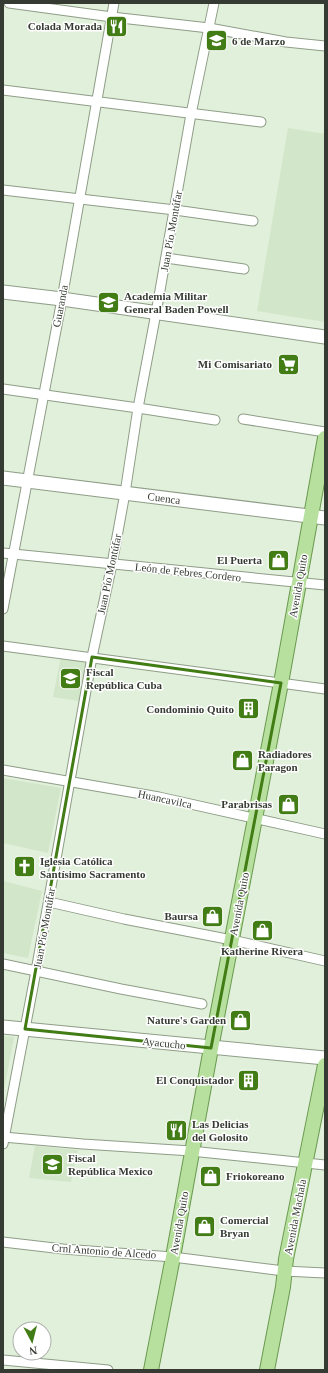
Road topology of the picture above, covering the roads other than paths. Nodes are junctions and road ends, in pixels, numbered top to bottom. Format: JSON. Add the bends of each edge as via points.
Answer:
{"nodes":[{"id":1,"x":9,"y":3,"type":"edge"},
{"id":2,"x":114,"y":3,"type":"edge"},
{"id":3,"x":214,"y":3,"type":"edge"},
{"id":4,"x":112,"y":17,"type":"junction"},
{"id":5,"x":209,"y":28,"type":"junction"},
{"id":6,"x":325,"y":46,"type":"edge"},
{"id":7,"x":3,"y":90,"type":"edge"},
{"id":8,"x":97,"y":102,"type":"junction"},
{"id":9,"x":191,"y":114,"type":"junction"},
{"id":10,"x":261,"y":122,"type":"dead end"},
{"id":11,"x":3,"y":190,"type":"edge"},
{"id":12,"x":79,"y":199,"type":"junction"},
{"id":13,"x":175,"y":210,"type":"junction"},
{"id":14,"x":253,"y":221,"type":"dead end"},
{"id":15,"x":166,"y":258,"type":"junction"},
{"id":16,"x":244,"y":269,"type":"dead end"},
{"id":17,"x":3,"y":292,"type":"edge"},
{"id":18,"x":62,"y":299,"type":"junction"},
{"id":19,"x":156,"y":313,"type":"junction"},
{"id":20,"x":325,"y":337,"type":"edge"},
{"id":21,"x":3,"y":389,"type":"edge"},
{"id":22,"x":43,"y":395,"type":"junction"},
{"id":23,"x":138,"y":408,"type":"junction"},
{"id":24,"x":244,"y":419,"type":"dead end"},
{"id":25,"x":215,"y":420,"type":"dead end"},
{"id":26,"x":325,"y":432,"type":"edge"},
{"id":27,"x":325,"y":438,"type":"edge"},
{"id":28,"x":3,"y":478,"type":"edge"},
{"id":29,"x":27,"y":481,"type":"junction"},
{"id":30,"x":125,"y":493,"type":"junction"},
{"id":31,"x":311,"y":516,"type":"junction"},
{"id":32,"x":325,"y":518,"type":"edge"},
{"id":33,"x":3,"y":553,"type":"edge"},
{"id":34,"x":13,"y":554,"type":"junction"},
{"id":35,"x":112,"y":564,"type":"junction"},
{"id":36,"x":299,"y":583,"type":"junction"},
{"id":37,"x":325,"y":585,"type":"edge"},
{"id":38,"x":3,"y":609,"type":"edge"},
{"id":39,"x":3,"y":646,"type":"edge"},
{"id":40,"x":92,"y":657,"type":"junction"},
{"id":41,"x":281,"y":683,"type":"junction"},
{"id":42,"x":325,"y":689,"type":"edge"},
{"id":43,"x":3,"y":770,"type":"edge"},
{"id":44,"x":69,"y":782,"type":"junction"},
{"id":45,"x":255,"y":819,"type":"junction"},
{"id":46,"x":325,"y":834,"type":"edge"},
{"id":47,"x":48,"y":902,"type":"junction"},
{"id":48,"x":232,"y":940,"type":"junction"},
{"id":49,"x":325,"y":961,"type":"edge"},
{"id":50,"x":3,"y":964,"type":"edge"},
{"id":51,"x":36,"y":971,"type":"junction"},
{"id":52,"x":202,"y":1004,"type":"dead end"},
{"id":53,"x":3,"y":1027,"type":"edge"},
{"id":54,"x":25,"y":1029,"type":"junction"},
{"id":55,"x":211,"y":1048,"type":"junction"},
{"id":56,"x":325,"y":1058,"type":"edge"},
{"id":57,"x":325,"y":1065,"type":"edge"},
{"id":58,"x":3,"y":1139,"type":"edge"},
{"id":59,"x":191,"y":1151,"type":"junction"},
{"id":60,"x":306,"y":1163,"type":"junction"},
{"id":61,"x":325,"y":1165,"type":"edge"},
{"id":62,"x":3,"y":1242,"type":"edge"},
{"id":63,"x":173,"y":1257,"type":"junction"},
{"id":64,"x":284,"y":1271,"type":"junction"},
{"id":65,"x":325,"y":1273,"type":"edge"},
{"id":66,"x":3,"y":1360,"type":"edge"},
{"id":67,"x":108,"y":1370,"type":"edge"},
{"id":68,"x":151,"y":1370,"type":"edge"},
{"id":69,"x":267,"y":1370,"type":"edge"}],
"edges":[{"from":1,"to":4,"type":"street"},
{"from":2,"to":4,"type":"street","name":"Guaranda"},
{"from":3,"to":5,"type":"street","name":"Juan Pío Montúfar"},
{"from":4,"to":5,"type":"street"},
{"from":4,"to":8,"type":"street","name":"Guaranda"},
{"from":5,"to":6,"type":"street","via":[[286,42]]},
{"from":5,"to":9,"type":"street","name":"Juan Pío Montúfar"},
{"from":7,"to":8,"type":"street"},
{"from":8,"to":9,"type":"street"},
{"from":8,"to":12,"type":"street","name":"Guaranda"},
{"from":9,"to":10,"type":"street"},
{"from":9,"to":13,"type":"street","name":"Juan Pío Montúfar"},
{"from":11,"to":12,"type":"street"},
{"from":12,"to":13,"type":"street"},
{"from":12,"to":18,"type":"street","name":"Guaranda"},
{"from":13,"to":14,"type":"street"},
{"from":13,"to":15,"type":"street","name":"Juan Pío Montúfar"},
{"from":15,"to":16,"type":"street"},
{"from":15,"to":19,"type":"street","name":"Juan Pío Montúfar"},
{"from":17,"to":18,"type":"main road"},
{"from":18,"to":19,"type":"main road"},
{"from":18,"to":22,"type":"street","name":"Guaranda"},
{"from":19,"to":20,"type":"main road"},
{"from":19,"to":23,"type":"street","name":"Juan Pío Montúfar"},
{"from":21,"to":22,"type":"street"},
{"from":22,"to":23,"type":"street"},
{"from":22,"to":29,"type":"street","name":"Guaranda"},
{"from":23,"to":25,"type":"street"},
{"from":23,"to":30,"type":"street","name":"Juan Pío Montúfar"},
{"from":24,"to":26,"type":"street"},
{"from":27,"to":31,"type":"main road","name":"Avenida Quito"},
{"from":28,"to":29,"type":"main road","name":"Cuenca"},
{"from":29,"to":30,"type":"main road","name":"Cuenca"},
{"from":29,"to":34,"type":"street","name":"Guaranda"},
{"from":30,"to":31,"type":"main road","name":"Cuenca"},
{"from":30,"to":35,"type":"street","name":"Juan Pío Montúfar"},
{"from":31,"to":32,"type":"main road","name":"Cuenca"},
{"from":31,"to":36,"type":"main road","name":"Avenida Quito"},
{"from":33,"to":34,"type":"street","name":"León de Febres Cordero"},
{"from":34,"to":35,"type":"street","name":"León de Febres Cordero"},
{"from":34,"to":38,"type":"street","name":"Guaranda"},
{"from":35,"to":36,"type":"street","name":"León de Febres Cordero"},
{"from":35,"to":40,"type":"street","name":"Juan Pío Montúfar"},
{"from":36,"to":37,"type":"street","name":"León de Febres Cordero"},
{"from":36,"to":41,"type":"main road","name":"Avenida Quito"},
{"from":39,"to":40,"type":"street"},
{"from":40,"to":41,"type":"street"},
{"from":40,"to":44,"type":"street","name":"Juan Pío Montúfar"},
{"from":41,"to":42,"type":"street"},
{"from":41,"to":45,"type":"main road","name":"Avenida Quito"},
{"from":43,"to":44,"type":"street","name":"Huancavilca"},
{"from":44,"to":45,"type":"street","name":"Huancavilca","via":[[159,797]]},
{"from":44,"to":47,"type":"street","name":"Juan Pío Montúfar"},
{"from":45,"to":46,"type":"street","name":"Huancavilca"},
{"from":45,"to":48,"type":"main road","name":"Avenida Quito"},
{"from":47,"to":48,"type":"street"},
{"from":47,"to":51,"type":"street","name":"Juan Pío Montúfar"},
{"from":48,"to":49,"type":"street"},
{"from":48,"to":55,"type":"main road","name":"Avenida Quito"},
{"from":50,"to":51,"type":"street"},
{"from":51,"to":52,"type":"street"},
{"from":51,"to":54,"type":"street","name":"Juan Pío Montúfar"},
{"from":53,"to":54,"type":"main road","name":"Ayacucho"},
{"from":54,"to":55,"type":"main road","name":"Ayacucho"},
{"from":54,"to":58,"type":"street","name":"Juan Pío Montúfar"},
{"from":55,"to":56,"type":"main road","name":"Ayacucho"},
{"from":55,"to":59,"type":"main road","name":"Avenida Quito"},
{"from":57,"to":60,"type":"main road","name":"Avenida Machala"},
{"from":58,"to":59,"type":"street"},
{"from":59,"to":60,"type":"street"},
{"from":59,"to":63,"type":"main road","name":"Avenida Quito"},
{"from":60,"to":61,"type":"street"},
{"from":60,"to":64,"type":"main road","name":"Avenida Machala"},
{"from":62,"to":63,"type":"street","name":"Crnl Antonio de Alcedo"},
{"from":63,"to":64,"type":"street","name":"Crnl Antonio de Alcedo"},
{"from":63,"to":68,"type":"main road","name":"Avenida Quito"},
{"from":64,"to":65,"type":"street","name":"Crnl Antonio de Alcedo"},
{"from":64,"to":69,"type":"main road","name":"Avenida Machala"},
{"from":66,"to":67,"type":"street"}]}
